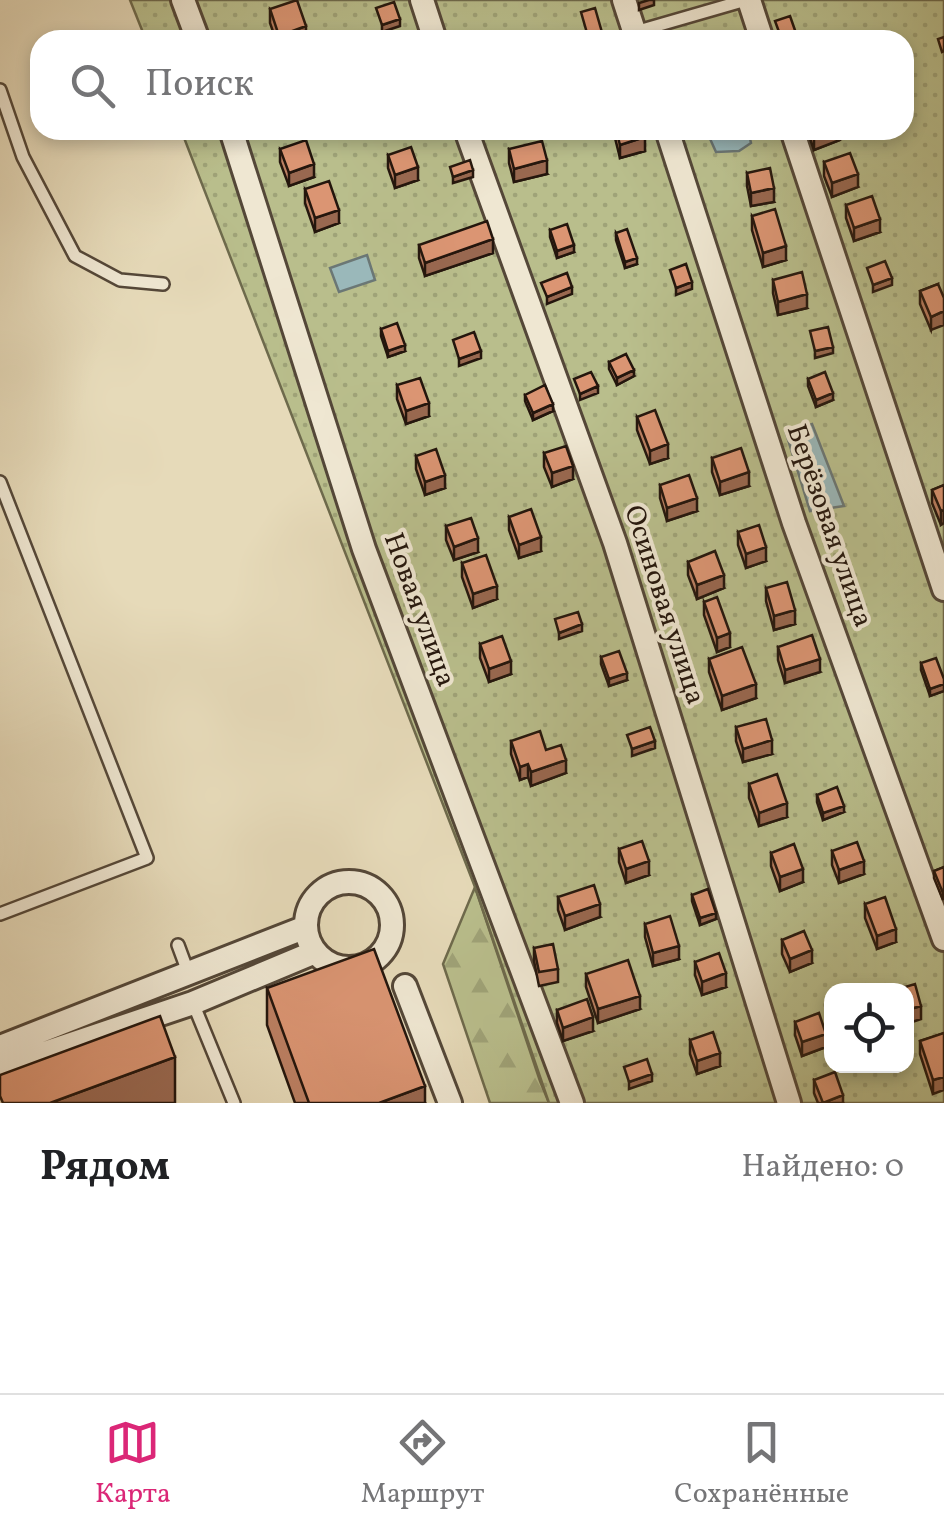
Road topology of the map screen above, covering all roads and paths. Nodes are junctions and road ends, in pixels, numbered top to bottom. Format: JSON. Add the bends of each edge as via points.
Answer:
{"nodes":[{"id":1,"x":182,"y":0,"type":"edge"},
{"id":2,"x":422,"y":0,"type":"edge"},
{"id":3,"x":624,"y":0,"type":"edge"},
{"id":4,"x":748,"y":0,"type":"edge"},
{"id":5,"x":194,"y":30,"type":"edge"},
{"id":6,"x":432,"y":30,"type":"edge"},
{"id":7,"x":634,"y":30,"type":"edge"},
{"id":8,"x":655,"y":30,"type":"edge"},
{"id":9,"x":758,"y":30,"type":"edge"},
{"id":10,"x":0,"y":90,"type":"edge"},
{"id":11,"x":234,"y":140,"type":"edge"},
{"id":12,"x":470,"y":140,"type":"edge"},
{"id":13,"x":669,"y":140,"type":"edge"},
{"id":14,"x":795,"y":140,"type":"edge"},
{"id":15,"x":163,"y":284,"type":"dead end"},
{"id":16,"x":0,"y":482,"type":"edge"},
{"id":17,"x":944,"y":589,"type":"edge"},
{"id":18,"x":0,"y":914,"type":"edge"},
{"id":19,"x":306,"y":927,"type":"junction"},
{"id":20,"x":944,"y":939,"type":"edge"},
{"id":21,"x":178,"y":945,"type":"dead end"},
{"id":22,"x":315,"y":952,"type":"junction"},
{"id":23,"x":188,"y":972,"type":"junction"},
{"id":24,"x":405,"y":986,"type":"dead end"},
{"id":25,"x":193,"y":1003,"type":"junction"},
{"id":26,"x":0,"y":1047,"type":"edge"},
{"id":27,"x":0,"y":1068,"type":"edge"},
{"id":28,"x":234,"y":1103,"type":"edge"},
{"id":29,"x":450,"y":1103,"type":"edge"},
{"id":30,"x":572,"y":1103,"type":"edge"},
{"id":31,"x":789,"y":1103,"type":"edge"}],
"edges":[{"from":1,"to":5,"type":"street"},
{"from":2,"to":6,"type":"street"},
{"from":3,"to":7,"type":"street"},
{"from":4,"to":8,"type":"lane"},
{"from":4,"to":9,"type":"street"},
{"from":10,"to":15,"type":"lane","via":[[23,157],[75,256],[120,280]]},
{"from":11,"to":30,"type":"street","name":"Новая улица","via":[[364,549]]},
{"from":12,"to":31,"type":"street","name":"Осиновая улица","via":[[614,543]]},
{"from":13,"to":20,"type":"street","name":"Берёзовая улица","via":[[794,524]]},
{"from":14,"to":17,"type":"street"},
{"from":16,"to":18,"type":"lane","via":[[147,858]]},
{"from":19,"to":22,"type":"street"},
{"from":19,"to":22,"type":"street","via":[[315,899],[340,883],[369,888],[389,910],[389,940],[370,962],[341,968]]},
{"from":19,"to":23,"type":"street"},
{"from":21,"to":23,"type":"lane"},
{"from":22,"to":25,"type":"street"},
{"from":23,"to":26,"type":"street"},
{"from":24,"to":29,"type":"street"},
{"from":25,"to":27,"type":"street"},
{"from":25,"to":28,"type":"lane"}]}
